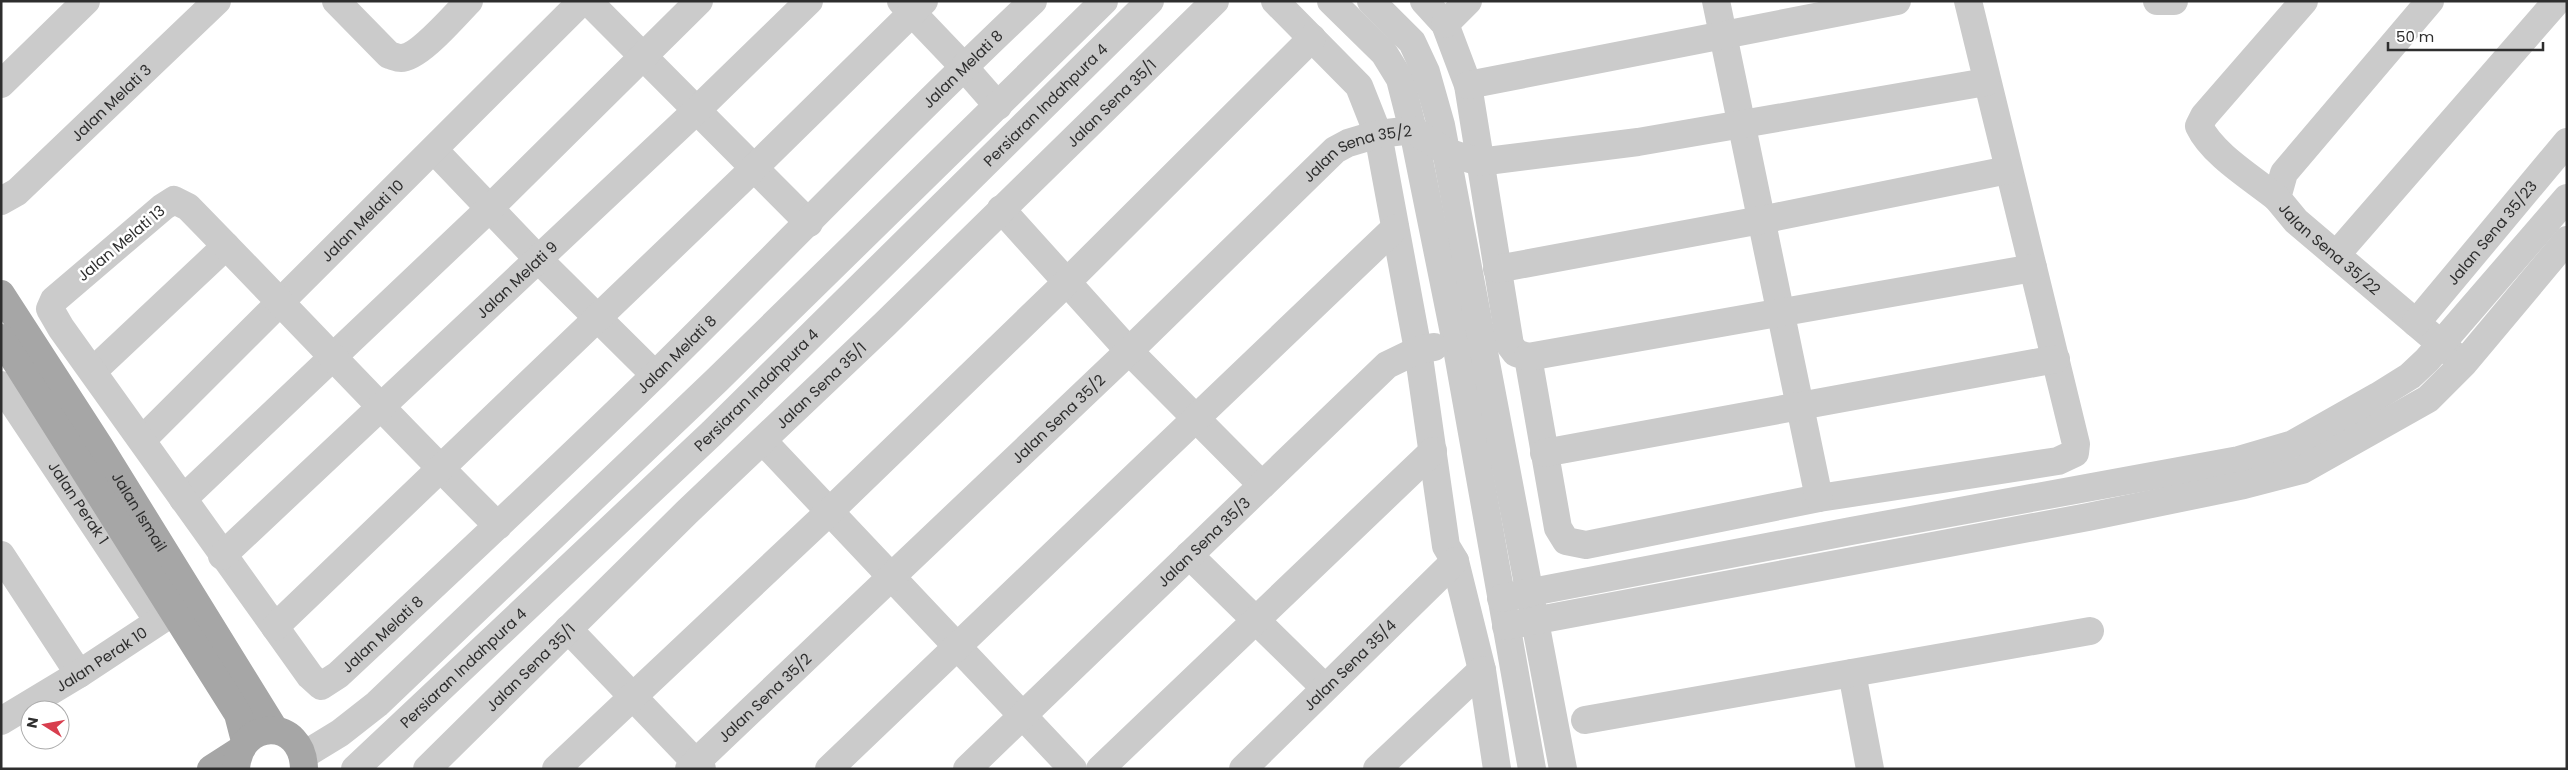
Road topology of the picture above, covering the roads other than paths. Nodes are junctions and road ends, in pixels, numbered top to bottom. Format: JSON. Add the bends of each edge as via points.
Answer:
{"nodes":[{"id":1,"x":86,"y":1,"type":"edge"},
{"id":2,"x":469,"y":1,"type":"edge"},
{"id":3,"x":582,"y":1,"type":"edge"},
{"id":4,"x":588,"y":1,"type":"edge"},
{"id":5,"x":699,"y":1,"type":"edge"},
{"id":6,"x":809,"y":1,"type":"edge"},
{"id":7,"x":1033,"y":1,"type":"edge"},
{"id":8,"x":1104,"y":1,"type":"edge"},
{"id":9,"x":1150,"y":1,"type":"edge"},
{"id":10,"x":1215,"y":1,"type":"edge"},
{"id":11,"x":1275,"y":1,"type":"edge"},
{"id":12,"x":1330,"y":1,"type":"edge"},
{"id":13,"x":1371,"y":1,"type":"edge"},
{"id":14,"x":1424,"y":1,"type":"edge"},
{"id":15,"x":1468,"y":1,"type":"edge"},
{"id":16,"x":1716,"y":1,"type":"edge"},
{"id":17,"x":1898,"y":1,"type":"edge"},
{"id":18,"x":1968,"y":1,"type":"edge"},
{"id":19,"x":2304,"y":1,"type":"edge"},
{"id":20,"x":2430,"y":1,"type":"edge"},
{"id":21,"x":337,"y":2,"type":"edge"},
{"id":22,"x":210,"y":3,"type":"edge"},
{"id":23,"x":912,"y":5,"type":"edge"},
{"id":24,"x":2557,"y":5,"type":"edge"},
{"id":25,"x":1446,"y":24,"type":"junction"},
{"id":26,"x":1723,"y":34,"type":"junction"},
{"id":27,"x":1312,"y":38,"type":"junction"},
{"id":28,"x":643,"y":57,"type":"junction"},
{"id":29,"x":963,"y":66,"type":"junction"},
{"id":30,"x":1986,"y":82,"type":"junction"},
{"id":31,"x":1,"y":84,"type":"edge"},
{"id":32,"x":1468,"y":85,"type":"junction"},
{"id":33,"x":998,"y":106,"type":"junction"},
{"id":34,"x":697,"y":110,"type":"junction"},
{"id":35,"x":1740,"y":124,"type":"junction"},
{"id":36,"x":1413,"y":130,"type":"junction"},
{"id":37,"x":1378,"y":134,"type":"junction"},
{"id":38,"x":2567,"y":142,"type":"edge"},
{"id":39,"x":434,"y":150,"type":"junction"},
{"id":40,"x":1447,"y":152,"type":"junction"},
{"id":41,"x":1479,"y":162,"type":"junction"},
{"id":42,"x":754,"y":168,"type":"junction"},
{"id":43,"x":2008,"y":170,"type":"junction"},
{"id":44,"x":2276,"y":198,"type":"junction"},
{"id":45,"x":2567,"y":198,"type":"edge"},
{"id":46,"x":1,"y":201,"type":"edge"},
{"id":47,"x":490,"y":208,"type":"junction"},
{"id":48,"x":1001,"y":208,"type":"junction"},
{"id":49,"x":1760,"y":220,"type":"junction"},
{"id":50,"x":810,"y":222,"type":"junction"},
{"id":51,"x":1395,"y":228,"type":"junction"},
{"id":52,"x":2567,"y":240,"type":"edge"},
{"id":53,"x":226,"y":246,"type":"junction"},
{"id":54,"x":2336,"y":255,"type":"junction"},
{"id":55,"x":538,"y":259,"type":"junction"},
{"id":56,"x":2034,"y":268,"type":"junction"},
{"id":57,"x":1497,"y":269,"type":"junction"},
{"id":58,"x":1067,"y":282,"type":"junction"},
{"id":59,"x":1,"y":294,"type":"edge"},
{"id":60,"x":282,"y":302,"type":"junction"},
{"id":61,"x":1780,"y":313,"type":"junction"},
{"id":62,"x":598,"y":318,"type":"junction"},
{"id":63,"x":2416,"y":322,"type":"junction"},
{"id":64,"x":1,"y":338,"type":"edge"},
{"id":65,"x":1456,"y":343,"type":"junction"},
{"id":66,"x":2442,"y":345,"type":"junction"},
{"id":67,"x":1418,"y":350,"type":"junction"},
{"id":68,"x":1129,"y":351,"type":"junction"},
{"id":69,"x":332,"y":356,"type":"junction"},
{"id":70,"x":1528,"y":357,"type":"junction"},
{"id":71,"x":2056,"y":359,"type":"junction"},
{"id":72,"x":2464,"y":363,"type":"junction"},
{"id":73,"x":93,"y":371,"type":"junction"},
{"id":74,"x":656,"y":375,"type":"junction"},
{"id":75,"x":1,"y":385,"type":"edge"},
{"id":76,"x":1800,"y":407,"type":"junction"},
{"id":77,"x":380,"y":408,"type":"junction"},
{"id":78,"x":1195,"y":417,"type":"junction"},
{"id":79,"x":142,"y":440,"type":"junction"},
{"id":80,"x":763,"y":441,"type":"junction"},
{"id":81,"x":1433,"y":451,"type":"junction"},
{"id":82,"x":1544,"y":453,"type":"junction"},
{"id":83,"x":2075,"y":453,"type":"junction"},
{"id":84,"x":440,"y":468,"type":"junction"},
{"id":85,"x":1262,"y":485,"type":"junction"},
{"id":86,"x":2083,"y":488,"type":"junction"},
{"id":87,"x":1819,"y":498,"type":"junction"},
{"id":88,"x":183,"y":499,"type":"junction"},
{"id":89,"x":829,"y":512,"type":"junction"},
{"id":90,"x":2088,"y":517,"type":"junction"},
{"id":91,"x":498,"y":526,"type":"junction"},
{"id":92,"x":1,"y":555,"type":"edge"},
{"id":93,"x":1189,"y":555,"type":"junction"},
{"id":94,"x":222,"y":556,"type":"junction"},
{"id":95,"x":1455,"y":561,"type":"junction"},
{"id":96,"x":890,"y":576,"type":"junction"},
{"id":97,"x":1501,"y":598,"type":"junction"},
{"id":98,"x":1533,"y":606,"type":"junction"},
{"id":99,"x":166,"y":616,"type":"junction"},
{"id":100,"x":1256,"y":620,"type":"junction"},
{"id":101,"x":1506,"y":626,"type":"junction"},
{"id":102,"x":274,"y":628,"type":"junction"},
{"id":103,"x":568,"y":629,"type":"junction"},
{"id":104,"x":2090,"y":631,"type":"dead end"},
{"id":105,"x":956,"y":646,"type":"junction"},
{"id":106,"x":1482,"y":670,"type":"junction"},
{"id":107,"x":1852,"y":673,"type":"junction"},
{"id":108,"x":79,"y":674,"type":"junction"},
{"id":109,"x":1324,"y":687,"type":"junction"},
{"id":110,"x":632,"y":697,"type":"junction"},
{"id":111,"x":1022,"y":716,"type":"junction"},
{"id":112,"x":1585,"y":720,"type":"dead end"},
{"id":113,"x":1,"y":722,"type":"edge"},
{"id":114,"x":275,"y":730,"type":"junction"},
{"id":115,"x":240,"y":754,"type":"edge"},
{"id":116,"x":304,"y":762,"type":"edge"},
{"id":117,"x":695,"y":766,"type":"edge"},
{"id":118,"x":211,"y":769,"type":"edge"},
{"id":119,"x":355,"y":769,"type":"edge"},
{"id":120,"x":427,"y":769,"type":"edge"},
{"id":121,"x":556,"y":769,"type":"edge"},
{"id":122,"x":829,"y":769,"type":"edge"},
{"id":123,"x":967,"y":769,"type":"edge"},
{"id":124,"x":1072,"y":769,"type":"edge"},
{"id":125,"x":1100,"y":769,"type":"edge"},
{"id":126,"x":1243,"y":769,"type":"edge"},
{"id":127,"x":1377,"y":769,"type":"edge"},
{"id":128,"x":1497,"y":769,"type":"edge"},
{"id":129,"x":1532,"y":769,"type":"edge"},
{"id":130,"x":1563,"y":769,"type":"edge"},
{"id":131,"x":1870,"y":769,"type":"edge"}],
"edges":[{"from":1,"to":31,"type":"street"},
{"from":2,"to":21,"type":"street","via":[[414,54],[401,58],[389,55]]},
{"from":3,"to":39,"type":"street","name":"Jalan Melati 10"},
{"from":4,"to":28,"type":"street"},
{"from":5,"to":28,"type":"street"},
{"from":6,"to":34,"type":"street","name":"Jalan Melati 9"},
{"from":7,"to":29,"type":"street","name":"Jalan Melati 8"},
{"from":8,"to":33,"type":"street","name":"Persiaran Indahpura 4"},
{"from":9,"to":119,"type":"street","name":"Persiaran Indahpura 4","via":[[719,426]]},
{"from":10,"to":48,"type":"street","name":"Jalan Sena 35/1"},
{"from":11,"to":27,"type":"street"},
{"from":12,"to":36,"type":"street","via":[[1384,53],[1400,79]]},
{"from":13,"to":40,"type":"street","via":[[1412,42],[1426,72]]},
{"from":14,"to":25,"type":"street"},
{"from":15,"to":25,"type":"street"},
{"from":16,"to":26,"type":"street"},
{"from":17,"to":26,"type":"street"},
{"from":18,"to":30,"type":"street"},
{"from":19,"to":44,"type":"street","via":[[2208,111],[2199,126],[2215,148]]},
{"from":20,"to":44,"type":"street","name":"Jalan Sena 35/22","via":[[2284,173]]},
{"from":22,"to":46,"type":"street","name":"Jalan Melati 3","via":[[18,192]]},
{"from":23,"to":29,"type":"street"},
{"from":23,"to":42,"type":"street"},
{"from":24,"to":54,"type":"street"},
{"from":25,"to":32,"type":"street"},
{"from":26,"to":32,"type":"street"},
{"from":26,"to":35,"type":"street"},
{"from":27,"to":37,"type":"street","via":[[1359,86]]},
{"from":27,"to":58,"type":"street"},
{"from":28,"to":34,"type":"street"},
{"from":28,"to":47,"type":"street"},
{"from":29,"to":33,"type":"street"},
{"from":29,"to":50,"type":"street","name":"Jalan Melati 8"},
{"from":30,"to":35,"type":"street"},
{"from":30,"to":43,"type":"street"},
{"from":32,"to":41,"type":"street"},
{"from":33,"to":116,"type":"street","name":"Persiaran Indahpura 4","via":[[710,387],[377,704]]},
{"from":34,"to":42,"type":"street"},
{"from":34,"to":55,"type":"street","name":"Jalan Melati 9"},
{"from":35,"to":41,"type":"street","via":[[1638,142]]},
{"from":35,"to":49,"type":"street"},
{"from":36,"to":37,"type":"street","name":"Jalan Sena 35/2"},
{"from":36,"to":40,"type":"street","name":"Jalan Sena 35/2"},
{"from":36,"to":65,"type":"street"},
{"from":37,"to":51,"type":"street"},
{"from":37,"to":68,"type":"street","name":"Jalan Sena 35/2","via":[[1335,150]]},
{"from":38,"to":63,"type":"street","name":"Jalan Sena 35/23"},
{"from":39,"to":47,"type":"street"},
{"from":39,"to":60,"type":"street","name":"Jalan Melati 10"},
{"from":40,"to":41,"type":"street","name":"Jalan Sena 35/2"},
{"from":40,"to":98,"type":"street"},
{"from":41,"to":57,"type":"street"},
{"from":42,"to":50,"type":"street"},
{"from":42,"to":62,"type":"street"},
{"from":43,"to":49,"type":"street"},
{"from":43,"to":56,"type":"street"},
{"from":44,"to":54,"type":"street","name":"Jalan Sena 35/22","via":[[2296,221]]},
{"from":45,"to":66,"type":"street"},
{"from":47,"to":55,"type":"street"},
{"from":47,"to":69,"type":"street"},
{"from":48,"to":58,"type":"street"},
{"from":48,"to":80,"type":"street","name":"Jalan Sena 35/1"},
{"from":49,"to":57,"type":"street"},
{"from":49,"to":61,"type":"street"},
{"from":50,"to":74,"type":"street","name":"Jalan Melati 8"},
{"from":51,"to":67,"type":"street"},
{"from":51,"to":78,"type":"street"},
{"from":52,"to":72,"type":"street"},
{"from":53,"to":60,"type":"street","name":"Jalan Melati 13"},
{"from":53,"to":73,"type":"street"},
{"from":53,"to":73,"type":"street","name":"Jalan Melati 13","via":[[188,207],[174,200],[54,300],[50,309],[60,328]]},
{"from":54,"to":63,"type":"street","name":"Jalan Sena 35/22"},
{"from":55,"to":62,"type":"street"},
{"from":55,"to":77,"type":"street","name":"Jalan Melati 9"},
{"from":56,"to":61,"type":"street"},
{"from":56,"to":71,"type":"street"},
{"from":57,"to":70,"type":"street","via":[[1510,345],[1516,353]]},
{"from":58,"to":68,"type":"street"},
{"from":58,"to":89,"type":"street"},
{"from":59,"to":114,"type":"main road","name":"Jalan Ismail"},
{"from":60,"to":69,"type":"street","name":"Jalan Melati 13"},
{"from":60,"to":79,"type":"street","name":"Jalan Melati 10"},
{"from":61,"to":70,"type":"street"},
{"from":61,"to":76,"type":"street"},
{"from":62,"to":74,"type":"street"},
{"from":62,"to":84,"type":"street"},
{"from":63,"to":66,"type":"street","name":"Jalan Sena 35/22"},
{"from":64,"to":99,"type":"main road","name":"Jalan Ismail"},
{"from":65,"to":67,"type":"street","name":"Jalan Sena 35/3"},
{"from":65,"to":97,"type":"street"},
{"from":66,"to":72,"type":"street","name":"Jalan Sena 35/22"},
{"from":66,"to":86,"type":"street","via":[[2410,376],[2293,444],[2239,460]]},
{"from":67,"to":81,"type":"street"},
{"from":67,"to":85,"type":"street","name":"Jalan Sena 35/3","via":[[1387,365]]},
{"from":68,"to":78,"type":"street"},
{"from":68,"to":96,"type":"street","name":"Jalan Sena 35/2"},
{"from":69,"to":77,"type":"street","name":"Jalan Melati 13"},
{"from":69,"to":88,"type":"street"},
{"from":70,"to":82,"type":"street"},
{"from":71,"to":76,"type":"street"},
{"from":71,"to":83,"type":"street","via":[[2076,444]]},
{"from":72,"to":90,"type":"street","via":[[2428,399],[2302,470]]},
{"from":73,"to":79,"type":"street"},
{"from":74,"to":91,"type":"street","name":"Jalan Melati 8"},
{"from":75,"to":99,"type":"street","name":"Jalan Perak 1"},
{"from":76,"to":82,"type":"street"},
{"from":76,"to":87,"type":"street"},
{"from":77,"to":84,"type":"street","name":"Jalan Melati 13"},
{"from":77,"to":94,"type":"street","name":"Jalan Melati 9"},
{"from":78,"to":85,"type":"street"},
{"from":78,"to":105,"type":"street"},
{"from":79,"to":88,"type":"street"},
{"from":80,"to":89,"type":"street"},
{"from":80,"to":103,"type":"street","name":"Jalan Sena 35/1"},
{"from":81,"to":95,"type":"street","via":[[1446,546]]},
{"from":81,"to":100,"type":"street"},
{"from":82,"to":87,"type":"street","via":[[1558,528],[1566,541],[1586,545]]},
{"from":83,"to":86,"type":"street"},
{"from":83,"to":87,"type":"street","via":[[2058,461]]},
{"from":84,"to":91,"type":"street","name":"Jalan Melati 13"},
{"from":84,"to":102,"type":"street"},
{"from":85,"to":93,"type":"street","name":"Jalan Sena 35/3"},
{"from":86,"to":90,"type":"street"},
{"from":86,"to":98,"type":"street"},
{"from":88,"to":94,"type":"street"},
{"from":89,"to":96,"type":"street"},
{"from":89,"to":110,"type":"street"},
{"from":90,"to":98,"type":"street"},
{"from":91,"to":102,"type":"street","name":"Jalan Melati 8","via":[[321,686]]},
{"from":92,"to":108,"type":"street"},
{"from":93,"to":100,"type":"street"},
{"from":93,"to":111,"type":"street","name":"Jalan Sena 35/3"},
{"from":94,"to":102,"type":"street"},
{"from":95,"to":106,"type":"street"},
{"from":95,"to":109,"type":"street","name":"Jalan Sena 35/4"},
{"from":96,"to":105,"type":"street"},
{"from":96,"to":117,"type":"street","name":"Jalan Sena 35/2"},
{"from":97,"to":98,"type":"street"},
{"from":97,"to":101,"type":"street"},
{"from":98,"to":101,"type":"street"},
{"from":98,"to":130,"type":"street"},
{"from":99,"to":108,"type":"street","name":"Jalan Perak 10"},
{"from":99,"to":115,"type":"main road","name":"Jalan Ismail","via":[[238,714]]},
{"from":100,"to":109,"type":"street"},
{"from":100,"to":125,"type":"street"},
{"from":101,"to":129,"type":"street"},
{"from":103,"to":110,"type":"street"},
{"from":103,"to":120,"type":"street","name":"Jalan Sena 35/1"},
{"from":104,"to":107,"type":"street"},
{"from":105,"to":111,"type":"street"},
{"from":105,"to":122,"type":"street"},
{"from":106,"to":127,"type":"street"},
{"from":106,"to":128,"type":"street"},
{"from":107,"to":112,"type":"street"},
{"from":107,"to":131,"type":"street"},
{"from":108,"to":113,"type":"street","name":"Jalan Perak 10"},
{"from":109,"to":126,"type":"street","name":"Jalan Sena 35/4"},
{"from":110,"to":117,"type":"street"},
{"from":110,"to":121,"type":"street"},
{"from":111,"to":123,"type":"street","name":"Jalan Sena 35/3"},
{"from":111,"to":124,"type":"street"},
{"from":114,"to":115,"type":"main road","via":[[259,733]]},
{"from":114,"to":116,"type":"main road","via":[[293,738]]},
{"from":115,"to":118,"type":"main road"}]}
